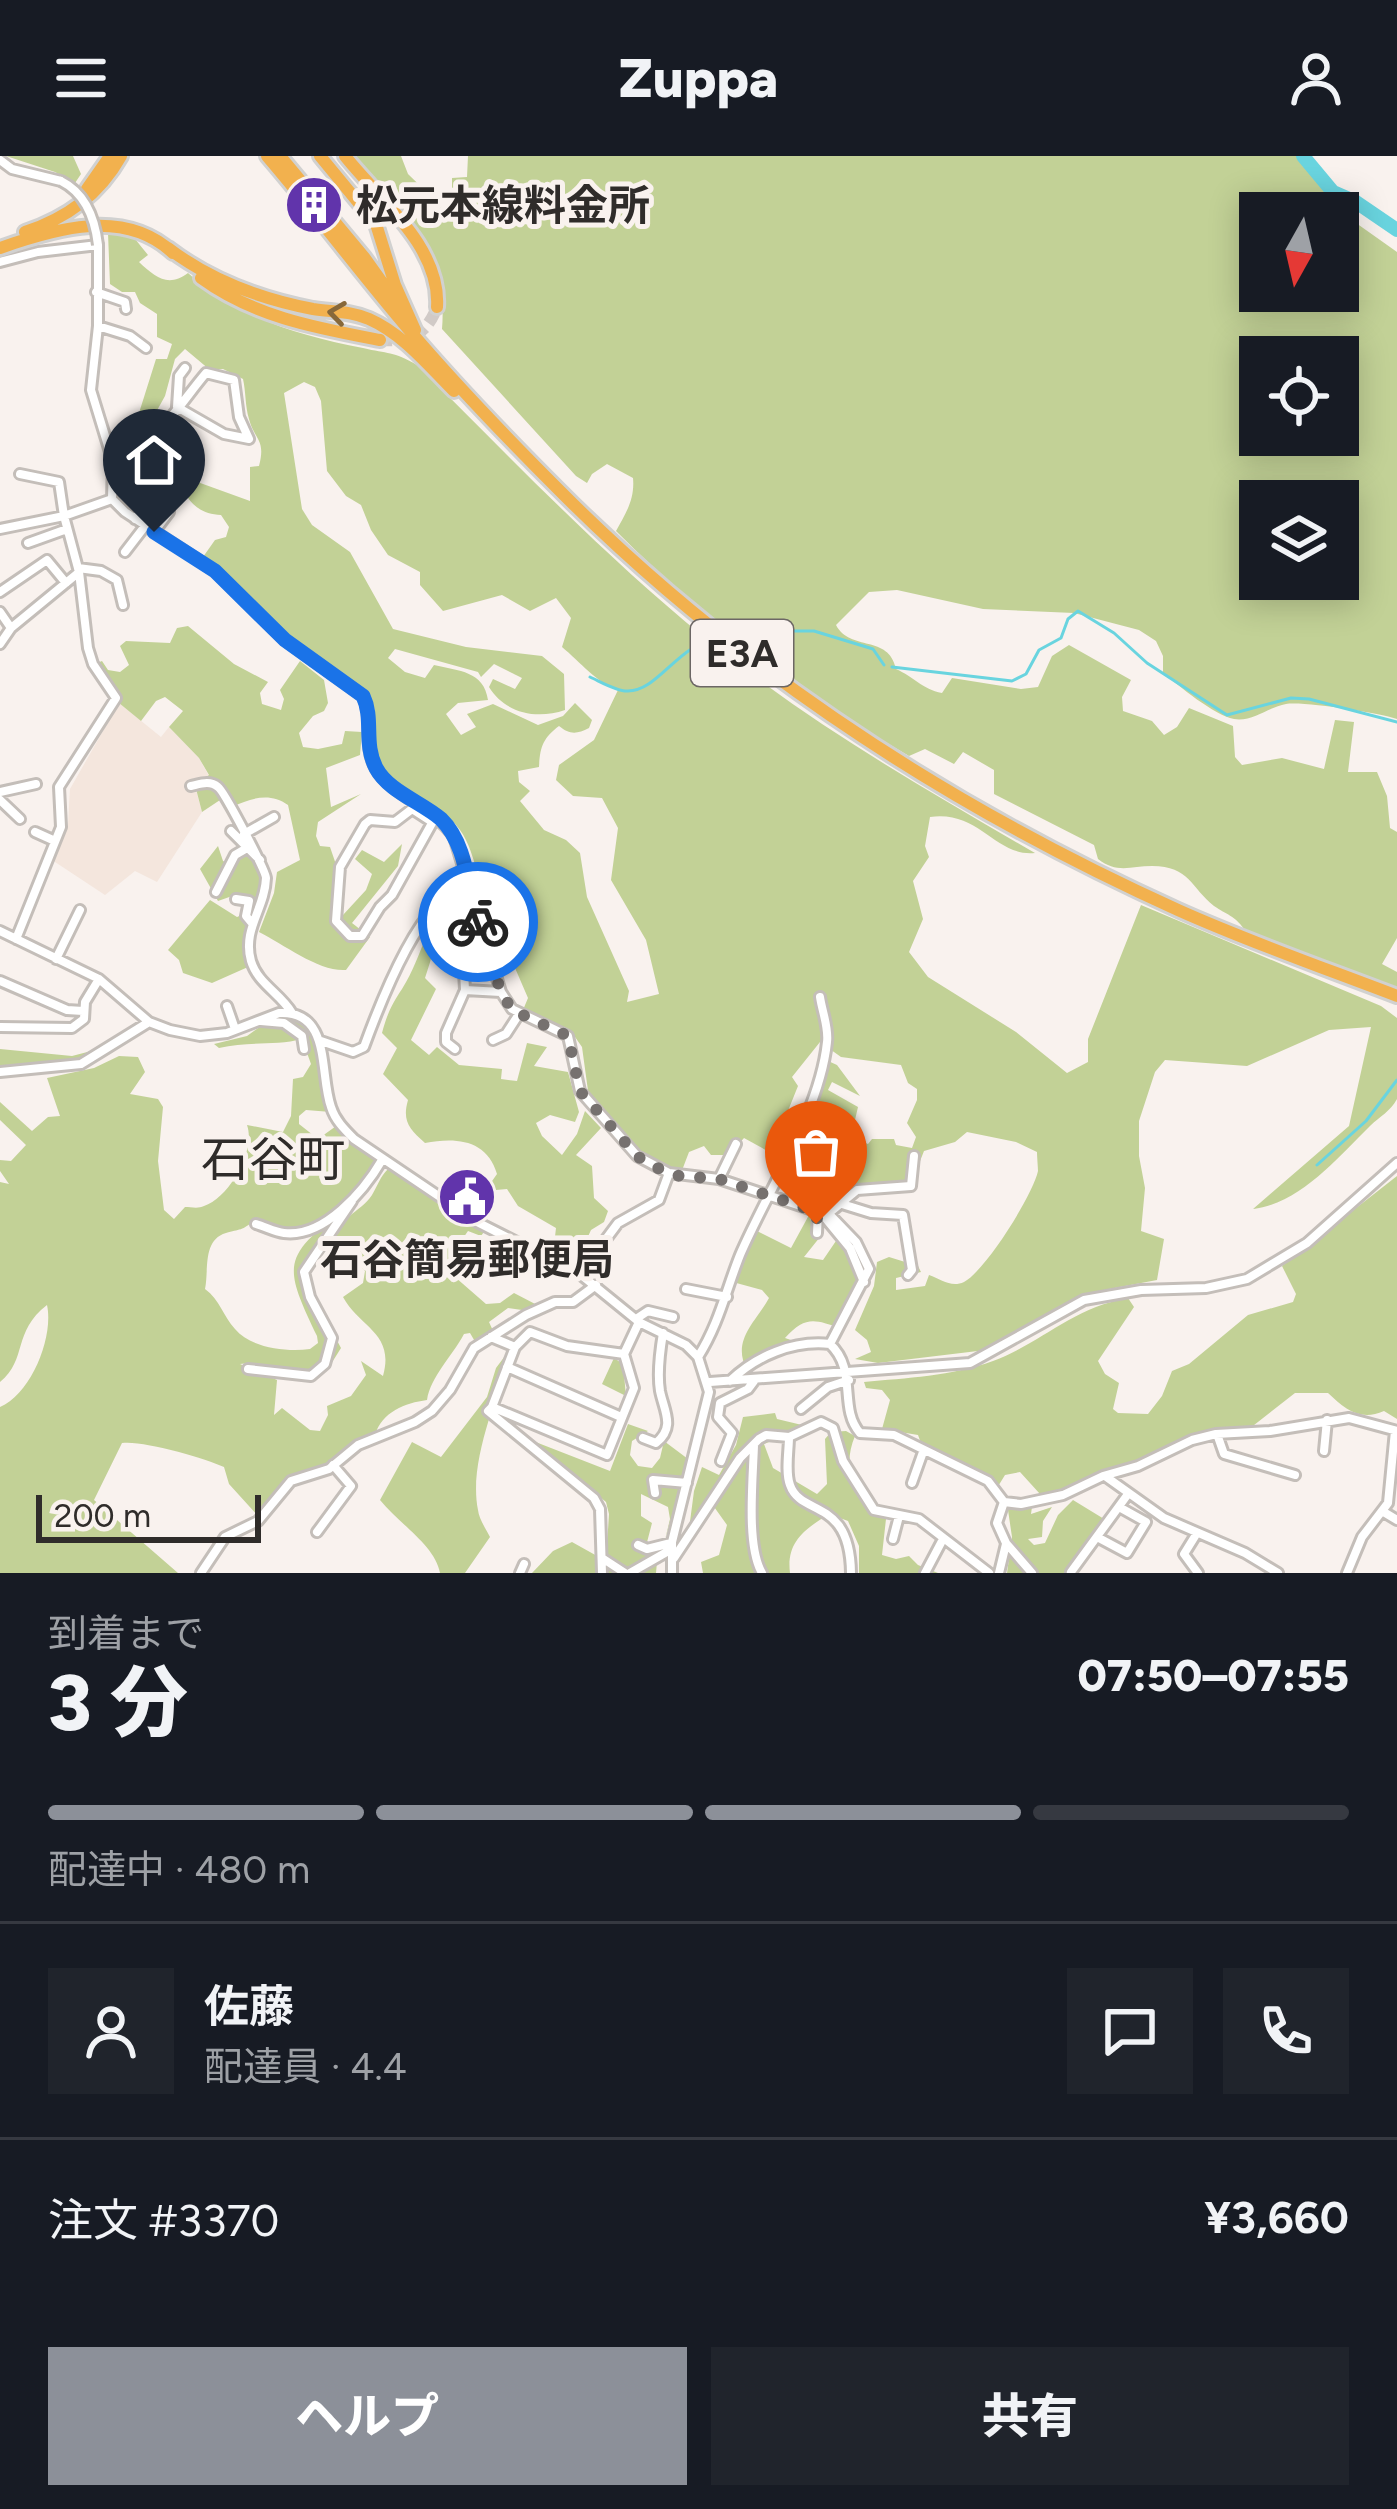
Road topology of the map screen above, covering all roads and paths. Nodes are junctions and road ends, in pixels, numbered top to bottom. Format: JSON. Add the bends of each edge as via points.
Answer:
{"nodes":[{"id":1,"x":110,"y":156,"type":"edge"},
{"id":2,"x":121,"y":156,"type":"edge"},
{"id":3,"x":267,"y":156,"type":"edge"},
{"id":4,"x":280,"y":156,"type":"edge"},
{"id":5,"x":320,"y":156,"type":"edge"},
{"id":6,"x":346,"y":156,"type":"edge"},
{"id":7,"x":0,"y":160,"type":"edge"},
{"id":8,"x":2,"y":242,"type":"edge"},
{"id":9,"x":98,"y":245,"type":"junction"},
{"id":10,"x":168,"y":248,"type":"junction"},
{"id":11,"x":0,"y":262,"type":"edge"},
{"id":12,"x":96,"y":292,"type":"junction"},
{"id":13,"x":436,"y":308,"type":"dead end"},
{"id":14,"x":126,"y":309,"type":"dead end"},
{"id":15,"x":98,"y":326,"type":"junction"},
{"id":16,"x":415,"y":330,"type":"junction"},
{"id":17,"x":380,"y":340,"type":"tunnel mouth"},
{"id":18,"x":146,"y":348,"type":"dead end"},
{"id":19,"x":433,"y":357,"type":"junction"},
{"id":20,"x":185,"y":368,"type":"dead end"},
{"id":21,"x":177,"y":407,"type":"junction"},
{"id":22,"x":153,"y":434,"type":"junction"},
{"id":23,"x":172,"y":452,"type":"dead end"},
{"id":24,"x":113,"y":462,"type":"junction"},
{"id":25,"x":20,"y":474,"type":"dead end"},
{"id":26,"x":556,"y":488,"type":"junction"},
{"id":27,"x":112,"y":499,"type":"junction"},
{"id":28,"x":146,"y":504,"type":"dead end"},
{"id":29,"x":169,"y":512,"type":"dead end"},
{"id":30,"x":64,"y":516,"type":"junction"},
{"id":31,"x":135,"y":519,"type":"junction"},
{"id":32,"x":67,"y":529,"type":"junction"},
{"id":33,"x":150,"y":529,"type":"junction"},
{"id":34,"x":0,"y":530,"type":"edge"},
{"id":35,"x":28,"y":542,"type":"dead end"},
{"id":36,"x":125,"y":552,"type":"dead end"},
{"id":37,"x":79,"y":570,"type":"junction"},
{"id":38,"x":66,"y":583,"type":"junction"},
{"id":39,"x":0,"y":592,"type":"edge"},
{"id":40,"x":123,"y":605,"type":"dead end"},
{"id":41,"x":0,"y":612,"type":"edge"},
{"id":42,"x":11,"y":628,"type":"junction"},
{"id":43,"x":0,"y":644,"type":"edge"},
{"id":44,"x":36,"y":784,"type":"dead end"},
{"id":45,"x":191,"y":786,"type":"dead end"},
{"id":46,"x":0,"y":796,"type":"edge"},
{"id":47,"x":274,"y":818,"type":"dead end"},
{"id":48,"x":434,"y":819,"type":"junction"},
{"id":49,"x":20,"y":820,"type":"dead end"},
{"id":50,"x":231,"y":831,"type":"dead end"},
{"id":51,"x":35,"y":832,"type":"dead end"},
{"id":52,"x":244,"y":834,"type":"junction"},
{"id":53,"x":56,"y":841,"type":"junction"},
{"id":54,"x":247,"y":848,"type":"junction"},
{"id":55,"x":261,"y":860,"type":"junction"},
{"id":56,"x":466,"y":882,"type":"junction"},
{"id":57,"x":216,"y":892,"type":"dead end"},
{"id":58,"x":236,"y":899,"type":"dead end"},
{"id":59,"x":80,"y":910,"type":"dead end"},
{"id":60,"x":251,"y":922,"type":"junction"},
{"id":61,"x":0,"y":931,"type":"edge"},
{"id":62,"x":16,"y":939,"type":"junction"},
{"id":63,"x":56,"y":959,"type":"junction"},
{"id":64,"x":464,"y":971,"type":"dead end"},
{"id":65,"x":99,"y":980,"type":"junction"},
{"id":66,"x":0,"y":981,"type":"edge"},
{"id":67,"x":465,"y":990,"type":"junction"},
{"id":68,"x":501,"y":992,"type":"junction"},
{"id":69,"x":1397,"y":996,"type":"edge"},
{"id":70,"x":820,"y":997,"type":"dead end"},
{"id":71,"x":227,"y":1006,"type":"dead end"},
{"id":72,"x":83,"y":1011,"type":"junction"},
{"id":73,"x":292,"y":1012,"type":"junction"},
{"id":74,"x":519,"y":1014,"type":"junction"},
{"id":75,"x":259,"y":1020,"type":"junction"},
{"id":76,"x":149,"y":1022,"type":"junction"},
{"id":77,"x":0,"y":1027,"type":"edge"},
{"id":78,"x":235,"y":1029,"type":"junction"},
{"id":79,"x":493,"y":1040,"type":"dead end"},
{"id":80,"x":321,"y":1041,"type":"junction"},
{"id":81,"x":304,"y":1049,"type":"dead end"},
{"id":82,"x":455,"y":1049,"type":"dead end"},
{"id":83,"x":0,"y":1072,"type":"edge"},
{"id":84,"x":736,"y":1144,"type":"dead end"},
{"id":85,"x":914,"y":1156,"type":"dead end"},
{"id":86,"x":382,"y":1160,"type":"junction"},
{"id":87,"x":1397,"y":1163,"type":"edge"},
{"id":88,"x":669,"y":1173,"type":"junction"},
{"id":89,"x":719,"y":1179,"type":"junction"},
{"id":90,"x":772,"y":1196,"type":"junction"},
{"id":91,"x":352,"y":1201,"type":"junction"},
{"id":92,"x":842,"y":1204,"type":"junction"},
{"id":93,"x":822,"y":1213,"type":"junction"},
{"id":94,"x":256,"y":1224,"type":"dead end"},
{"id":95,"x":817,"y":1233,"type":"dead end"},
{"id":96,"x":580,"y":1274,"type":"junction"},
{"id":97,"x":908,"y":1275,"type":"dead end"},
{"id":98,"x":596,"y":1285,"type":"junction"},
{"id":99,"x":686,"y":1289,"type":"dead end"},
{"id":100,"x":727,"y":1297,"type":"junction"},
{"id":101,"x":673,"y":1317,"type":"dead end"},
{"id":102,"x":638,"y":1320,"type":"junction"},
{"id":103,"x":663,"y":1333,"type":"junction"},
{"id":104,"x":491,"y":1337,"type":"junction"},
{"id":105,"x":830,"y":1344,"type":"junction"},
{"id":106,"x":515,"y":1347,"type":"junction"},
{"id":107,"x":624,"y":1354,"type":"junction"},
{"id":108,"x":698,"y":1357,"type":"junction"},
{"id":109,"x":506,"y":1367,"type":"junction"},
{"id":110,"x":248,"y":1369,"type":"dead end"},
{"id":111,"x":849,"y":1377,"type":"junction"},
{"id":112,"x":755,"y":1380,"type":"junction"},
{"id":113,"x":730,"y":1381,"type":"junction"},
{"id":114,"x":710,"y":1382,"type":"junction"},
{"id":115,"x":492,"y":1407,"type":"junction"},
{"id":116,"x":802,"y":1409,"type":"dead end"},
{"id":117,"x":621,"y":1417,"type":"junction"},
{"id":118,"x":1327,"y":1420,"type":"junction"},
{"id":119,"x":1396,"y":1431,"type":"edge"},
{"id":120,"x":1216,"y":1433,"type":"junction"},
{"id":121,"x":790,"y":1436,"type":"junction"},
{"id":122,"x":643,"y":1438,"type":"dead end"},
{"id":123,"x":754,"y":1445,"type":"junction"},
{"id":124,"x":1324,"y":1450,"type":"dead end"},
{"id":125,"x":923,"y":1452,"type":"junction"},
{"id":126,"x":721,"y":1461,"type":"dead end"},
{"id":127,"x":333,"y":1466,"type":"junction"},
{"id":128,"x":1295,"y":1475,"type":"dead end"},
{"id":129,"x":1103,"y":1476,"type":"junction"},
{"id":130,"x":687,"y":1483,"type":"junction"},
{"id":131,"x":912,"y":1483,"type":"dead end"},
{"id":132,"x":656,"y":1493,"type":"dead end"},
{"id":133,"x":1128,"y":1493,"type":"junction"},
{"id":134,"x":1004,"y":1502,"type":"junction"},
{"id":135,"x":1119,"y":1507,"type":"junction"},
{"id":136,"x":1382,"y":1511,"type":"junction"},
{"id":137,"x":899,"y":1516,"type":"junction"},
{"id":138,"x":1397,"y":1520,"type":"edge"},
{"id":139,"x":317,"y":1532,"type":"dead end"},
{"id":140,"x":1197,"y":1533,"type":"junction"},
{"id":141,"x":1097,"y":1537,"type":"junction"},
{"id":142,"x":893,"y":1539,"type":"dead end"},
{"id":143,"x":943,"y":1539,"type":"junction"},
{"id":144,"x":1006,"y":1543,"type":"junction"},
{"id":145,"x":638,"y":1545,"type":"dead end"},
{"id":146,"x":672,"y":1545,"type":"junction"},
{"id":147,"x":601,"y":1557,"type":"junction"},
{"id":148,"x":670,"y":1569,"type":"edge"},
{"id":149,"x":924,"y":1572,"type":"edge"},
{"id":150,"x":1071,"y":1572,"type":"edge"},
{"id":151,"x":202,"y":1573,"type":"edge"},
{"id":152,"x":602,"y":1573,"type":"edge"},
{"id":153,"x":627,"y":1573,"type":"edge"},
{"id":154,"x":762,"y":1573,"type":"edge"},
{"id":155,"x":851,"y":1573,"type":"edge"},
{"id":156,"x":989,"y":1573,"type":"edge"},
{"id":157,"x":999,"y":1573,"type":"edge"},
{"id":158,"x":1032,"y":1573,"type":"edge"},
{"id":159,"x":1198,"y":1573,"type":"edge"},
{"id":160,"x":1277,"y":1573,"type":"edge"},
{"id":161,"x":1347,"y":1573,"type":"edge"}],
"edges":[{"from":1,"to":8,"type":"highway","via":[[62,210]]},
{"from":2,"to":8,"type":"highway","via":[[85,202]]},
{"from":3,"to":19,"type":"highway","number":"E3A"},
{"from":4,"to":16,"type":"highway","number":"E3A"},
{"from":5,"to":16,"type":"highway","via":[[376,224]]},
{"from":6,"to":13,"type":"highway","via":[[418,246]]},
{"from":7,"to":9,"type":"street","bridge":true,"via":[[70,185]]},
{"from":8,"to":10,"type":"highway","via":[[113,224]]},
{"from":9,"to":11,"type":"street"},
{"from":9,"to":12,"type":"street"},
{"from":10,"to":17,"type":"highway","via":[[220,292],[266,314]]},
{"from":26,"to":10,"type":"highway","one_way":true,"via":[[381,326],[229,284]]},
{"from":12,"to":14,"type":"street"},
{"from":12,"to":15,"type":"street"},
{"from":15,"to":18,"type":"street"},
{"from":15,"to":24,"type":"street","via":[[91,390]]},
{"from":16,"to":19,"type":"highway","number":"E3A"},
{"from":19,"to":26,"type":"highway","number":"E3A"},
{"from":20,"to":21,"type":"street"},
{"from":21,"to":21,"type":"street","via":[[206,373],[230,376],[249,439]]},
{"from":21,"to":22,"type":"street"},
{"from":22,"to":23,"type":"street"},
{"from":22,"to":24,"type":"street","via":[[136,454]]},
{"from":24,"to":27,"type":"street"},
{"from":25,"to":30,"type":"street","via":[[59,482]]},
{"from":26,"to":69,"type":"highway","number":"E3A","via":[[753,662],[915,771],[1040,843],[1252,941]]},
{"from":27,"to":30,"type":"street"},
{"from":27,"to":31,"type":"street"},
{"from":28,"to":31,"type":"street"},
{"from":29,"to":33,"type":"street"},
{"from":30,"to":32,"type":"street"},
{"from":30,"to":34,"type":"street"},
{"from":31,"to":33,"type":"street"},
{"from":32,"to":35,"type":"street"},
{"from":32,"to":37,"type":"street"},
{"from":33,"to":36,"type":"street"},
{"from":33,"to":48,"type":"street","via":[[215,571],[285,640],[363,696],[377,772]]},
{"from":37,"to":38,"type":"street"},
{"from":37,"to":40,"type":"street","via":[[117,580]]},
{"from":37,"to":53,"type":"street","via":[[93,664],[116,698],[59,788]]},
{"from":38,"to":39,"type":"street","via":[[47,560]]},
{"from":38,"to":42,"type":"street"},
{"from":41,"to":42,"type":"street"},
{"from":42,"to":43,"type":"street"},
{"from":44,"to":46,"type":"street"},
{"from":45,"to":52,"type":"street","via":[[222,790]]},
{"from":46,"to":49,"type":"street"},
{"from":47,"to":52,"type":"street"},
{"from":48,"to":48,"type":"street","via":[[362,937],[350,936],[336,920],[338,875],[365,824],[395,822],[412,809]]},
{"from":48,"to":56,"type":"street","via":[[460,849]]},
{"from":50,"to":54,"type":"street"},
{"from":51,"to":53,"type":"street"},
{"from":52,"to":55,"type":"street"},
{"from":53,"to":62,"type":"street"},
{"from":54,"to":55,"type":"street"},
{"from":54,"to":57,"type":"street"},
{"from":55,"to":60,"type":"street","via":[[267,875]]},
{"from":56,"to":68,"type":"street"},
{"from":56,"to":80,"type":"street","via":[[422,928],[364,1047],[353,1052]]},
{"from":58,"to":60,"type":"street","via":[[249,901]]},
{"from":59,"to":63,"type":"street"},
{"from":60,"to":73,"type":"street","via":[[256,972]]},
{"from":61,"to":62,"type":"street"},
{"from":62,"to":63,"type":"street"},
{"from":63,"to":65,"type":"street"},
{"from":64,"to":67,"type":"street"},
{"from":65,"to":72,"type":"street"},
{"from":65,"to":76,"type":"street"},
{"from":66,"to":72,"type":"street"},
{"from":67,"to":68,"type":"street"},
{"from":67,"to":82,"type":"street","via":[[446,1034]]},
{"from":68,"to":74,"type":"street"},
{"from":70,"to":90,"type":"street","via":[[825,1055]]},
{"from":71,"to":78,"type":"street"},
{"from":72,"to":77,"type":"street","via":[[72,1028]]},
{"from":73,"to":75,"type":"street"},
{"from":73,"to":80,"type":"street"},
{"from":74,"to":79,"type":"street"},
{"from":74,"to":88,"type":"street","via":[[568,1036],[580,1091],[637,1156]]},
{"from":75,"to":78,"type":"street"},
{"from":75,"to":81,"type":"street","via":[[291,1027]]},
{"from":76,"to":78,"type":"street","via":[[200,1036]]},
{"from":76,"to":83,"type":"street","via":[[81,1064]]},
{"from":80,"to":86,"type":"street","via":[[337,1121]]},
{"from":84,"to":89,"type":"street"},
{"from":85,"to":92,"type":"street","via":[[911,1186],[857,1190]]},
{"from":86,"to":91,"type":"street"},
{"from":86,"to":96,"type":"street","via":[[477,1222]]},
{"from":87,"to":111,"type":"street","via":[[1307,1243],[1247,1279],[1084,1300],[970,1363]]},
{"from":88,"to":89,"type":"street"},
{"from":88,"to":96,"type":"street","via":[[659,1200],[618,1223]]},
{"from":89,"to":90,"type":"street"},
{"from":90,"to":93,"type":"street"},
{"from":90,"to":100,"type":"street"},
{"from":91,"to":94,"type":"street","via":[[300,1233]]},
{"from":91,"to":110,"type":"street","via":[[304,1272],[332,1338],[325,1364],[310,1376]]},
{"from":92,"to":93,"type":"street"},
{"from":92,"to":97,"type":"street","via":[[904,1214]]},
{"from":93,"to":95,"type":"street"},
{"from":93,"to":105,"type":"street","via":[[856,1241],[868,1268]]},
{"from":96,"to":98,"type":"street"},
{"from":98,"to":102,"type":"street"},
{"from":98,"to":104,"type":"street"},
{"from":99,"to":100,"type":"street"},
{"from":100,"to":108,"type":"street"},
{"from":101,"to":102,"type":"street","via":[[647,1311]]},
{"from":102,"to":103,"type":"street"},
{"from":102,"to":107,"type":"street"},
{"from":103,"to":108,"type":"street"},
{"from":103,"to":122,"type":"street","via":[[666,1433],[656,1443]]},
{"from":104,"to":106,"type":"street"},
{"from":104,"to":127,"type":"street","via":[[474,1348],[432,1411],[358,1445]]},
{"from":105,"to":111,"type":"street"},
{"from":105,"to":113,"type":"street","via":[[802,1343],[757,1359]]},
{"from":106,"to":107,"type":"street","via":[[530,1331]]},
{"from":106,"to":109,"type":"street"},
{"from":107,"to":117,"type":"street","via":[[634,1388]]},
{"from":108,"to":114,"type":"street"},
{"from":109,"to":115,"type":"street"},
{"from":109,"to":117,"type":"street"},
{"from":111,"to":112,"type":"street"},
{"from":111,"to":116,"type":"street"},
{"from":111,"to":125,"type":"street","via":[[854,1427],[894,1435]]},
{"from":112,"to":113,"type":"street"},
{"from":112,"to":126,"type":"street","via":[[720,1403],[718,1417],[732,1433]]},
{"from":113,"to":114,"type":"street"},
{"from":114,"to":130,"type":"street"},
{"from":115,"to":117,"type":"street","via":[[607,1455]]},
{"from":115,"to":147,"type":"street","via":[[488,1412],[594,1498]]},
{"from":118,"to":119,"type":"street"},
{"from":118,"to":120,"type":"street"},
{"from":118,"to":124,"type":"street"},
{"from":119,"to":136,"type":"street"},
{"from":120,"to":128,"type":"street","via":[[1224,1454]]},
{"from":120,"to":129,"type":"street"},
{"from":121,"to":123,"type":"street","via":[[766,1435]]},
{"from":121,"to":137,"type":"street","via":[[828,1423],[874,1510]]},
{"from":121,"to":155,"type":"street","via":[[788,1483],[837,1521]]},
{"from":123,"to":148,"type":"street","via":[[695,1521]]},
{"from":123,"to":154,"type":"street","via":[[751,1542]]},
{"from":125,"to":131,"type":"street"},
{"from":125,"to":134,"type":"street","via":[[988,1481]]},
{"from":127,"to":139,"type":"street","via":[[351,1486]]},
{"from":127,"to":151,"type":"street","via":[[291,1481],[258,1521],[225,1537]]},
{"from":129,"to":133,"type":"street"},
{"from":129,"to":134,"type":"street","via":[[1042,1502]]},
{"from":130,"to":132,"type":"street","via":[[653,1480]]},
{"from":130,"to":146,"type":"street"},
{"from":133,"to":135,"type":"street"},
{"from":133,"to":140,"type":"street"},
{"from":134,"to":144,"type":"street","via":[[997,1523]]},
{"from":135,"to":141,"type":"street"},
{"from":135,"to":141,"type":"street","via":[[1146,1522],[1126,1553]]},
{"from":136,"to":138,"type":"street"},
{"from":136,"to":161,"type":"street"},
{"from":137,"to":142,"type":"street"},
{"from":137,"to":143,"type":"street","via":[[919,1519]]},
{"from":140,"to":159,"type":"street","via":[[1184,1554]]},
{"from":140,"to":160,"type":"street"},
{"from":141,"to":150,"type":"street"},
{"from":143,"to":149,"type":"street"},
{"from":143,"to":156,"type":"street"},
{"from":144,"to":157,"type":"street"},
{"from":144,"to":158,"type":"street"},
{"from":145,"to":146,"type":"street"},
{"from":146,"to":148,"type":"street"},
{"from":146,"to":153,"type":"street"},
{"from":147,"to":152,"type":"street"},
{"from":147,"to":153,"type":"street"}]}
